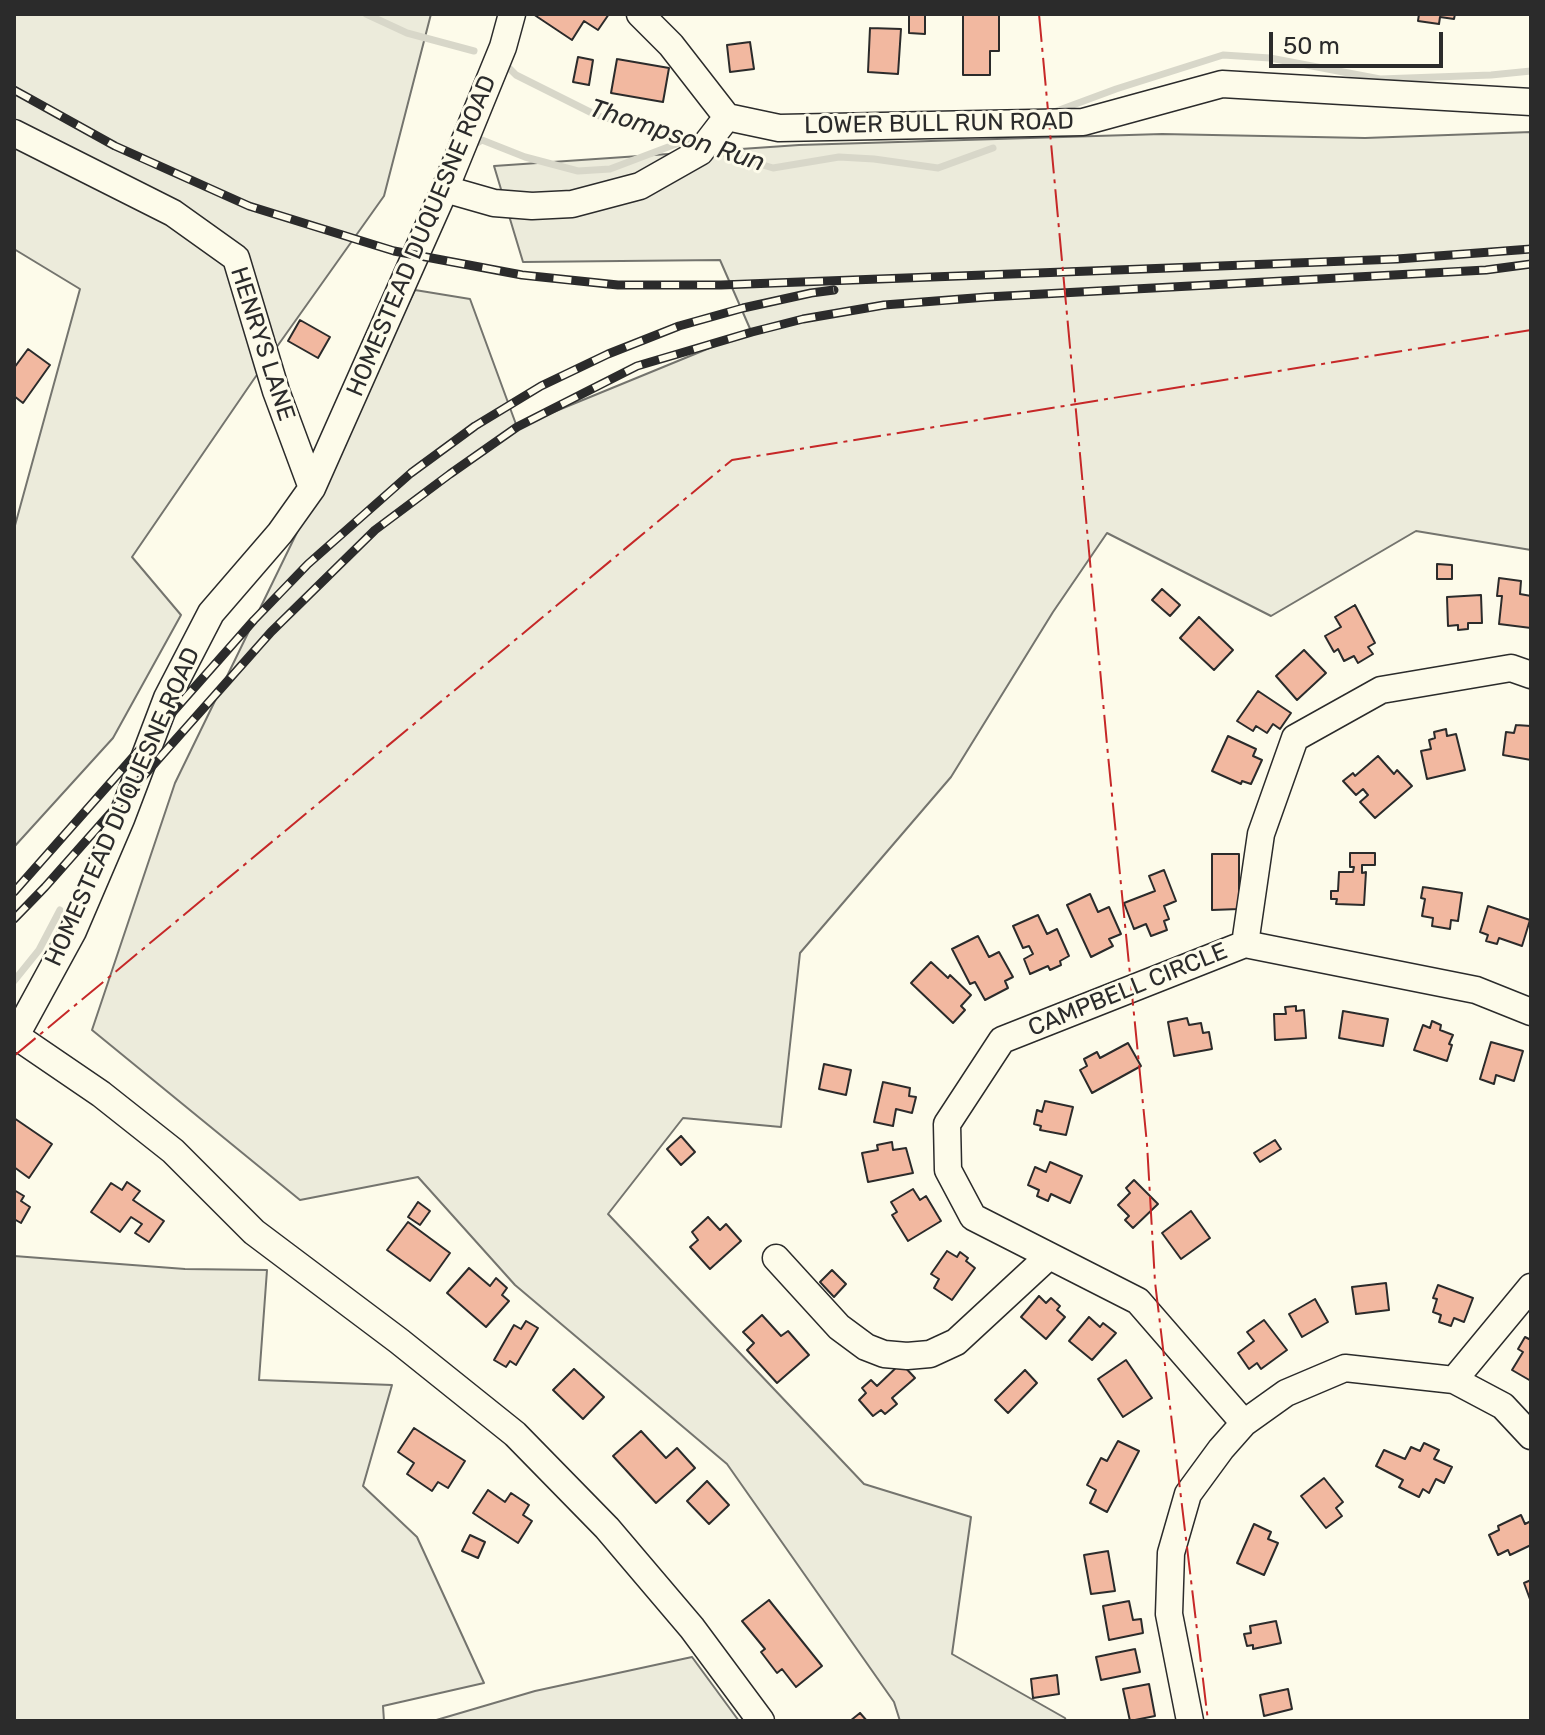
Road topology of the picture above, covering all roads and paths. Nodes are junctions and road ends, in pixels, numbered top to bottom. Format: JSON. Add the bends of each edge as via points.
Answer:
{"nodes":[{"id":1,"x":512,"y":14,"type":"edge"},
{"id":2,"x":640,"y":14,"type":"edge"},
{"id":3,"x":1531,"y":102,"type":"edge"},
{"id":4,"x":727,"y":117,"type":"junction"},
{"id":5,"x":14,"y":133,"type":"edge"},
{"id":6,"x":445,"y":189,"type":"junction"},
{"id":7,"x":312,"y":488,"type":"junction"},
{"id":8,"x":1531,"y":675,"type":"edge"},
{"id":9,"x":1245,"y":944,"type":"junction"},
{"id":10,"x":1531,"y":1012,"type":"edge"},
{"id":11,"x":15,"y":1037,"type":"edge"},
{"id":12,"x":1049,"y":1256,"type":"junction"},
{"id":13,"x":776,"y":1258,"type":"dead end"},
{"id":14,"x":1531,"y":1287,"type":"edge"},
{"id":15,"x":1454,"y":1380,"type":"junction"},
{"id":16,"x":1244,"y":1423,"type":"junction"},
{"id":17,"x":1531,"y":1436,"type":"edge"},
{"id":18,"x":761,"y":1721,"type":"edge"},
{"id":19,"x":1190,"y":1721,"type":"edge"}],
"edges":[{"from":1,"to":6,"type":"street","name":"HOMESTEAD DUQUESNE ROAD"},
{"from":2,"to":4,"type":"street"},
{"from":3,"to":4,"type":"street","name":"LOWER BULL RUN ROAD","via":[[1222,84],[1083,122],[779,128]]},
{"from":4,"to":6,"type":"street","via":[[705,145],[640,186],[572,204],[494,203]]},
{"from":5,"to":7,"type":"street","name":"HENRYS LANE","via":[[173,213],[236,258]]},
{"from":6,"to":7,"type":"street","name":"HOMESTEAD DUQUESNE ROAD"},
{"from":7,"to":11,"type":"street","name":"HOMESTEAD DUQUESNE ROAD","via":[[211,613],[167,698],[73,931]]},
{"from":8,"to":9,"type":"street","via":[[1511,668],[1381,690],[1295,738],[1261,834]]},
{"from":9,"to":10,"type":"street","name":"CAMPBELL CIRCLE","via":[[1476,990]]},
{"from":9,"to":12,"type":"street","name":"CAMPBELL CIRCLE","via":[[1002,1040],[947,1124],[948,1170],[973,1217]]},
{"from":11,"to":18,"type":"street","name":"HOMESTEAD DUQUESNE ROAD","via":[[101,1094],[173,1151],[254,1232],[515,1434],[607,1528],[692,1628]]},
{"from":12,"to":13,"type":"street","via":[[956,1342],[930,1354],[907,1356],[866,1347],[839,1327]]},
{"from":12,"to":16,"type":"street","name":"CAMPBELL CIRCLE","via":[[1138,1301]]},
{"from":14,"to":15,"type":"street"},
{"from":15,"to":16,"type":"street","via":[[1345,1368],[1286,1393]]},
{"from":15,"to":17,"type":"street","via":[[1503,1406]]},
{"from":16,"to":19,"type":"street","via":[[1188,1494],[1171,1553],[1169,1614]]}]}
